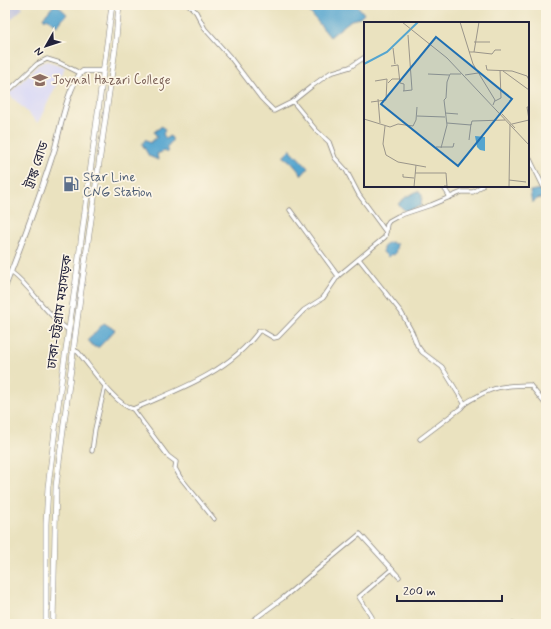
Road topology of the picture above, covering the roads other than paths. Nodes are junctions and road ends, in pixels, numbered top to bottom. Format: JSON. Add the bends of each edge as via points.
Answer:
{"nodes":[{"id":1,"x":112,"y":5,"type":"edge"},
{"id":2,"x":119,"y":5,"type":"edge"},
{"id":3,"x":189,"y":5,"type":"edge"},
{"id":4,"x":107,"y":48,"type":"junction"},
{"id":5,"x":115,"y":50,"type":"junction"},
{"id":6,"x":364,"y":58,"type":"edge"},
{"id":7,"x":104,"y":71,"type":"junction"},
{"id":8,"x":80,"y":73,"type":"junction"},
{"id":9,"x":5,"y":94,"type":"edge"},
{"id":10,"x":292,"y":102,"type":"junction"},
{"id":11,"x":97,"y":118,"type":"junction"},
{"id":12,"x":105,"y":120,"type":"junction"},
{"id":13,"x":95,"y":132,"type":"junction"},
{"id":14,"x":103,"y":133,"type":"junction"},
{"id":15,"x":529,"y":159,"type":"edge"},
{"id":16,"x":444,"y":187,"type":"edge"},
{"id":17,"x":480,"y":187,"type":"edge"},
{"id":18,"x":544,"y":188,"type":"dead end"},
{"id":19,"x":450,"y":197,"type":"junction"},
{"id":20,"x":290,"y":210,"type":"dead end"},
{"id":21,"x":386,"y":232,"type":"junction"},
{"id":22,"x":359,"y":259,"type":"junction"},
{"id":23,"x":11,"y":272,"type":"junction"},
{"id":24,"x":338,"y":276,"type":"junction"},
{"id":25,"x":5,"y":287,"type":"edge"},
{"id":26,"x":68,"y":330,"type":"junction"},
{"id":27,"x":74,"y":350,"type":"junction"},
{"id":28,"x":105,"y":386,"type":"junction"},
{"id":29,"x":464,"y":403,"type":"junction"},
{"id":30,"x":546,"y":405,"type":"edge"},
{"id":31,"x":133,"y":409,"type":"junction"},
{"id":32,"x":420,"y":439,"type":"dead end"},
{"id":33,"x":92,"y":451,"type":"dead end"},
{"id":34,"x":214,"y":519,"type":"dead end"},
{"id":35,"x":392,"y":569,"type":"junction"},
{"id":36,"x":399,"y":577,"type":"dead end"},
{"id":37,"x":46,"y":624,"type":"edge"},
{"id":38,"x":53,"y":624,"type":"edge"},
{"id":39,"x":248,"y":624,"type":"edge"},
{"id":40,"x":364,"y":624,"type":"edge"}],
"edges":[{"from":1,"to":4,"type":"highway","name":"ঢাকা-চট্টগ্রাম মহাসড়ক"},
{"from":2,"to":5,"type":"highway","name":"ঢাকা-চট্টগ্রাম মহাসড়ক"},
{"from":3,"to":10,"type":"street","via":[[260,98],[274,111]]},
{"from":4,"to":5,"type":"highway"},
{"from":4,"to":7,"type":"highway","name":"ঢাকা-চট্টগ্রাম মহাসড়ক"},
{"from":5,"to":12,"type":"highway","name":"ঢাকা-চট্টগ্রাম মহাসড়ক"},
{"from":6,"to":10,"type":"street","via":[[350,67],[330,74]]},
{"from":7,"to":8,"type":"main road"},
{"from":7,"to":11,"type":"highway","name":"ঢাকা-চট্টগ্রাম মহাসড়ক"},
{"from":8,"to":9,"type":"street","via":[[47,59],[37,64]]},
{"from":8,"to":23,"type":"main road","name":"ট্রাঙ্ক রোড","via":[[71,92]]},
{"from":10,"to":21,"type":"street","via":[[329,142],[335,158],[346,170],[359,195]]},
{"from":11,"to":12,"type":"highway","via":[[100,123]]},
{"from":11,"to":13,"type":"highway","name":"ঢাকা-চট্টগ্রাম মহাসড়ক"},
{"from":12,"to":14,"type":"highway","name":"ঢাকা-চট্টগ্রাম মহাসড়ক"},
{"from":13,"to":14,"type":"highway","via":[[99,129]]},
{"from":13,"to":26,"type":"highway","name":"ঢাকা-চট্টগ্রাম মহাসড়ক"},
{"from":14,"to":27,"type":"highway","name":"ঢাকা-চট্টগ্রাম মহাসড়ক"},
{"from":15,"to":18,"type":"street"},
{"from":16,"to":19,"type":"street"},
{"from":17,"to":19,"type":"street","via":[[473,192],[462,192]]},
{"from":19,"to":21,"type":"street","via":[[394,219],[387,224]]},
{"from":20,"to":24,"type":"street"},
{"from":21,"to":22,"type":"street","via":[[385,237]]},
{"from":22,"to":24,"type":"street"},
{"from":22,"to":29,"type":"street","via":[[401,312],[422,352],[442,367]]},
{"from":23,"to":25,"type":"main road","name":"ট্রাঙ্ক রোড"},
{"from":23,"to":26,"type":"street","via":[[21,279]]},
{"from":24,"to":31,"type":"street","via":[[323,298],[304,310],[278,337],[259,332],[231,360],[179,389]]},
{"from":26,"to":37,"type":"highway","name":"ঢাকা-চট্টগ্রাম মহাসড়ক","via":[[48,487]]},
{"from":27,"to":28,"type":"street"},
{"from":27,"to":38,"type":"highway","name":"ঢাকা-চট্টগ্রাম মহাসড়ক","via":[[56,486]]},
{"from":28,"to":31,"type":"street","via":[[121,402]]},
{"from":28,"to":33,"type":"street"},
{"from":29,"to":30,"type":"street","via":[[490,389],[530,385]]},
{"from":29,"to":32,"type":"street"},
{"from":31,"to":34,"type":"street","via":[[168,456],[176,462],[180,477]]},
{"from":35,"to":36,"type":"street"},
{"from":35,"to":39,"type":"street","via":[[360,534]]},
{"from":35,"to":40,"type":"street","via":[[359,597],[372,617]]}]}
